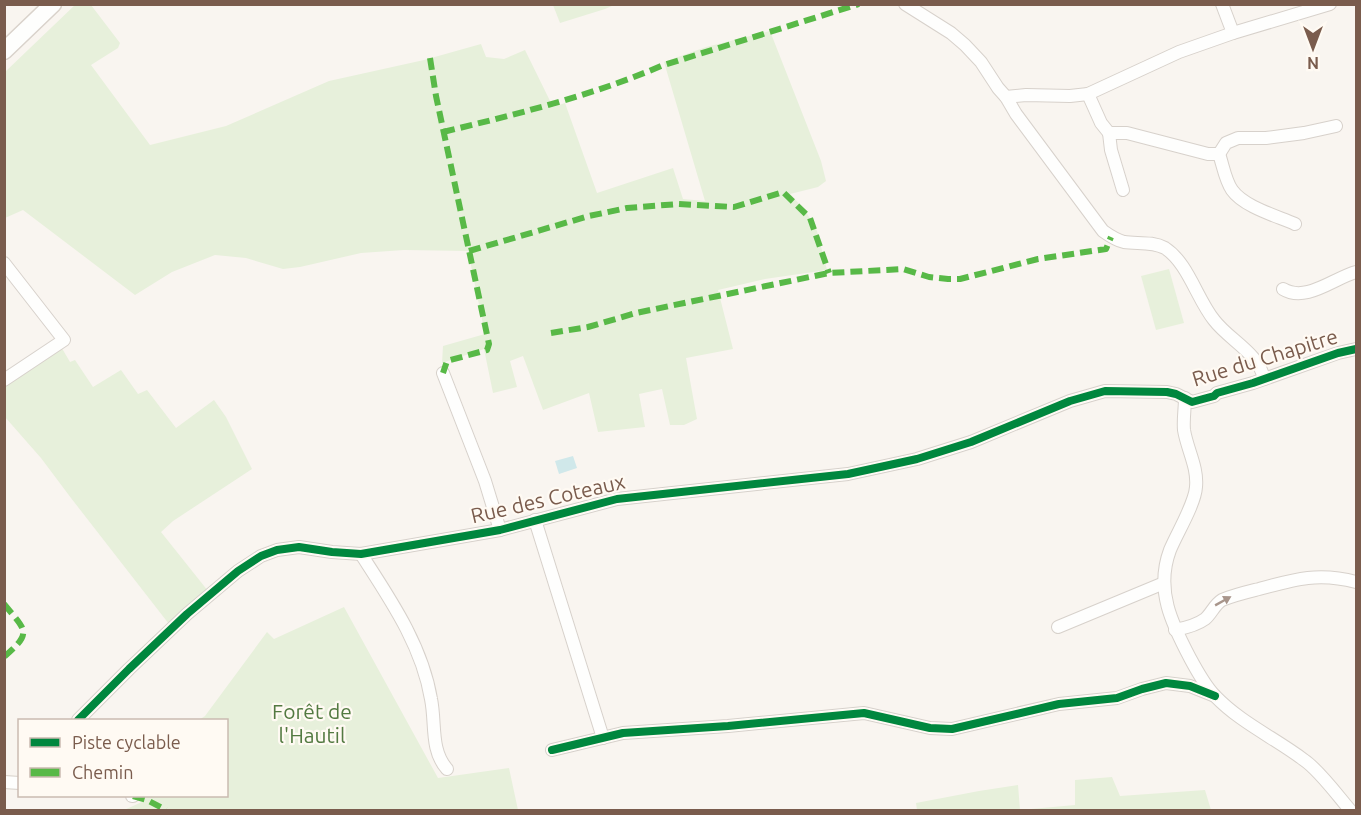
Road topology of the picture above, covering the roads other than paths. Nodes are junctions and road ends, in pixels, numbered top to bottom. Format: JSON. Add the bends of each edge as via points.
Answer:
{"nodes":[{"id":1,"x":53,"y":4,"type":"edge"},
{"id":2,"x":905,"y":4,"type":"edge"},
{"id":3,"x":1222,"y":4,"type":"edge"},
{"id":4,"x":1330,"y":4,"type":"edge"},
{"id":5,"x":1233,"y":33,"type":"junction"},
{"id":6,"x":4,"y":51,"type":"edge"},
{"id":7,"x":1088,"y":94,"type":"junction"},
{"id":8,"x":1006,"y":97,"type":"junction"},
{"id":9,"x":1336,"y":126,"type":"dead end"},
{"id":10,"x":1109,"y":134,"type":"junction"},
{"id":11,"x":1219,"y":154,"type":"junction"},
{"id":12,"x":1123,"y":190,"type":"dead end"},
{"id":13,"x":1295,"y":224,"type":"dead end"},
{"id":14,"x":4,"y":263,"type":"edge"},
{"id":15,"x":1356,"y":272,"type":"edge"},
{"id":16,"x":1283,"y":289,"type":"dead end"},
{"id":17,"x":1356,"y":349,"type":"edge"},
{"id":18,"x":443,"y":373,"type":"dead end"},
{"id":19,"x":1264,"y":379,"type":"junction"},
{"id":20,"x":4,"y":380,"type":"edge"},
{"id":21,"x":1185,"y":398,"type":"junction"},
{"id":22,"x":535,"y":520,"type":"junction"},
{"id":23,"x":500,"y":530,"type":"junction"},
{"id":24,"x":361,"y":554,"type":"junction"},
{"id":25,"x":1356,"y":582,"type":"edge"},
{"id":26,"x":1164,"y":583,"type":"junction"},
{"id":27,"x":1058,"y":627,"type":"dead end"},
{"id":28,"x":1175,"y":630,"type":"junction"},
{"id":29,"x":1215,"y":696,"type":"junction"},
{"id":30,"x":79,"y":719,"type":"edge"},
{"id":31,"x":603,"y":738,"type":"junction"},
{"id":32,"x":552,"y":750,"type":"dead end"},
{"id":33,"x":447,"y":770,"type":"dead end"},
{"id":34,"x":1350,"y":810,"type":"edge"}],
"edges":[{"from":1,"to":6,"type":"main road"},
{"from":2,"to":8,"type":"street","via":[[965,45]]},
{"from":3,"to":5,"type":"street"},
{"from":4,"to":5,"type":"street"},
{"from":5,"to":7,"type":"street","via":[[1179,52]]},
{"from":7,"to":8,"type":"street"},
{"from":7,"to":10,"type":"street"},
{"from":8,"to":19,"type":"street","via":[[1104,231],[1121,241],[1164,248],[1181,264],[1215,322],[1254,358]]},
{"from":9,"to":11,"type":"street","via":[[1304,134],[1238,138],[1226,143]]},
{"from":10,"to":11,"type":"street","via":[[1127,133]]},
{"from":10,"to":12,"type":"street"},
{"from":11,"to":13,"type":"street","via":[[1232,190],[1239,197]]},
{"from":14,"to":20,"type":"street","via":[[64,340]]},
{"from":15,"to":16,"type":"street","via":[[1306,292],[1289,293]]},
{"from":17,"to":19,"type":"street","name":"Rue du Chapitre"},
{"from":18,"to":23,"type":"street"},
{"from":19,"to":21,"type":"street","name":"Rue du Chapitre","via":[[1192,402]]},
{"from":21,"to":22,"type":"street","name":"Rue des Coteaux","via":[[1161,391],[1105,391],[917,459],[848,474],[617,499]]},
{"from":21,"to":26,"type":"street","via":[[1184,429],[1196,488],[1169,553]]},
{"from":22,"to":23,"type":"street","name":"Rue des Coteaux"},
{"from":22,"to":31,"type":"street"},
{"from":23,"to":24,"type":"street","name":"Rue des Coteaux"},
{"from":24,"to":30,"type":"street","name":"Rue des Coteaux","via":[[299,547],[261,556],[188,614]]},
{"from":24,"to":33,"type":"street","via":[[395,606],[426,675],[439,761]]},
{"from":28,"to":25,"type":"street","one_way":true,"via":[[1205,619],[1222,600],[1278,583],[1329,576]]},
{"from":26,"to":27,"type":"street"},
{"from":26,"to":28,"type":"street"},
{"from":28,"to":29,"type":"street"},
{"from":29,"to":31,"type":"street","via":[[1190,686],[1166,683],[1117,698],[1059,704],[952,729],[864,713],[623,733]]},
{"from":29,"to":34,"type":"street","via":[[1250,725],[1306,761]]},
{"from":31,"to":32,"type":"street"}]}
